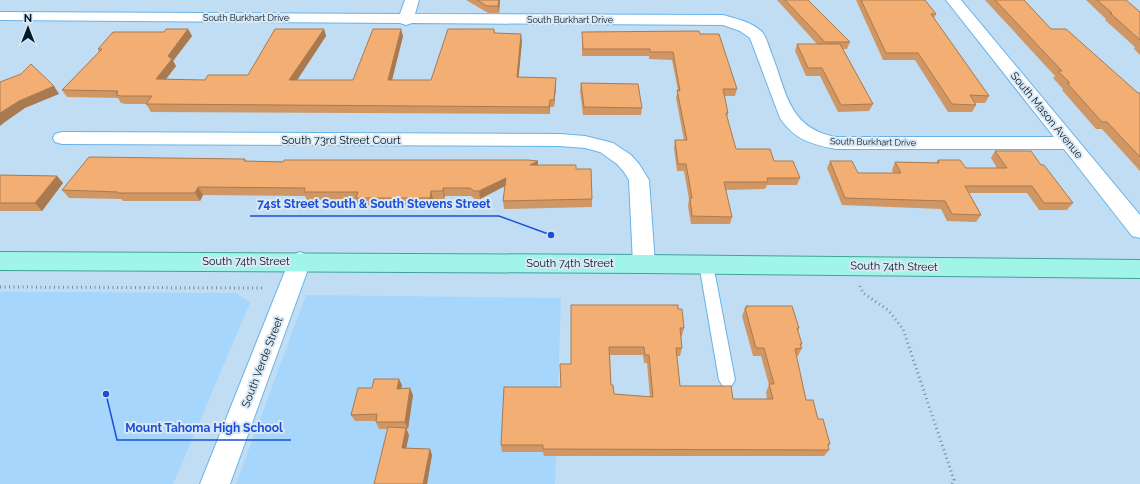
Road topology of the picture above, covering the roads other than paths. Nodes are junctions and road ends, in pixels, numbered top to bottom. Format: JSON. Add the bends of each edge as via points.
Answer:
{"nodes":[{"id":1,"x":412,"y":0,"type":"edge"},
{"id":2,"x":953,"y":0,"type":"edge"},
{"id":3,"x":0,"y":16,"type":"edge"},
{"id":4,"x":406,"y":20,"type":"junction"},
{"id":5,"x":62,"y":138,"type":"dead end"},
{"id":6,"x":1071,"y":143,"type":"junction"},
{"id":7,"x":1140,"y":230,"type":"edge"},
{"id":8,"x":0,"y":261,"type":"edge"},
{"id":9,"x":300,"y":261,"type":"junction"},
{"id":10,"x":644,"y":264,"type":"junction"},
{"id":11,"x":706,"y":264,"type":"junction"},
{"id":12,"x":1140,"y":269,"type":"edge"},
{"id":13,"x":727,"y":380,"type":"dead end"},
{"id":14,"x":214,"y":484,"type":"edge"}],
"edges":[{"from":1,"to":4,"type":"street"},
{"from":2,"to":6,"type":"street","name":"South Mason Avenue"},
{"from":3,"to":4,"type":"street","name":"South Burkhart Drive"},
{"from":4,"to":6,"type":"street","name":"South Burkhart Drive","via":[[730,22],[745,27],[757,36],[787,117],[800,131],[813,138],[836,143]]},
{"from":5,"to":10,"type":"street","name":"South 73rd Street Court","via":[[560,140],[602,146],[618,152],[633,168],[639,180]]},
{"from":6,"to":7,"type":"street","name":"South Mason Avenue"},
{"from":8,"to":9,"type":"main road","name":"South 74th Street"},
{"from":9,"to":10,"type":"main road","name":"South 74th Street"},
{"from":9,"to":14,"type":"street","name":"South Verde Street"},
{"from":10,"to":11,"type":"main road","name":"South 74th Street"},
{"from":11,"to":12,"type":"main road","name":"South 74th Street"},
{"from":11,"to":13,"type":"lane"}]}
